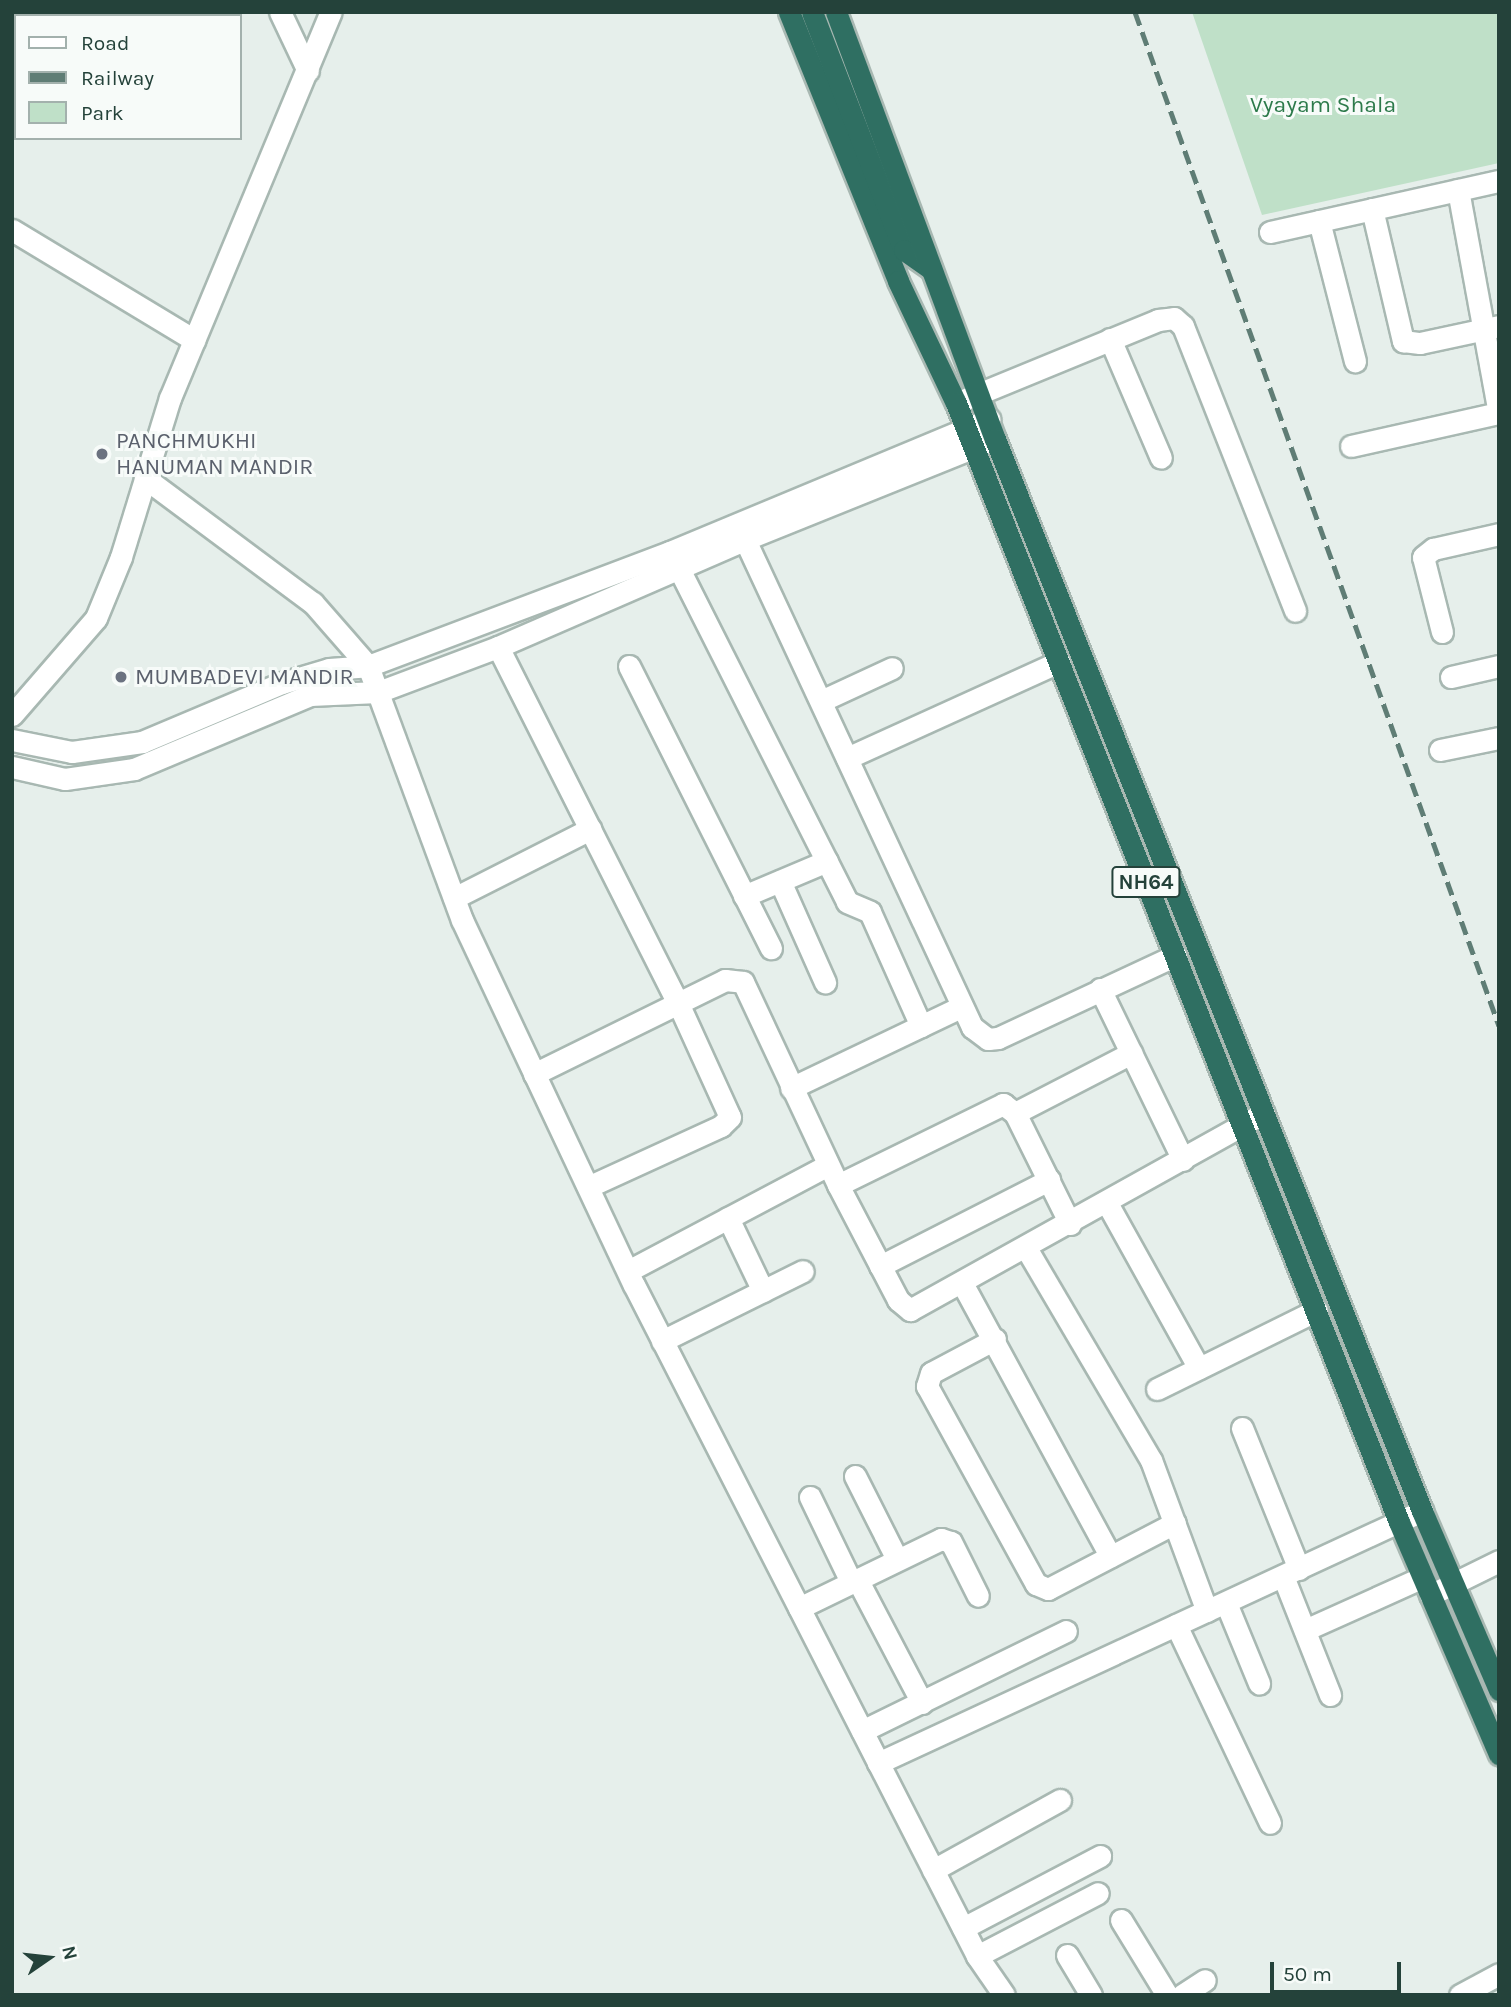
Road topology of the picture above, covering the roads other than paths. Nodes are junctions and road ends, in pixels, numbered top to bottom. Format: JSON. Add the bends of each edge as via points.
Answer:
{"nodes":[{"id":1,"x":280,"y":12,"type":"edge"},
{"id":2,"x":331,"y":12,"type":"edge"},
{"id":3,"x":789,"y":12,"type":"edge"},
{"id":4,"x":812,"y":12,"type":"edge"},
{"id":5,"x":836,"y":12,"type":"edge"},
{"id":6,"x":308,"y":71,"type":"junction"},
{"id":7,"x":1499,"y":181,"type":"edge"},
{"id":8,"x":1458,"y":190,"type":"junction"},
{"id":9,"x":1372,"y":209,"type":"junction"},
{"id":10,"x":1319,"y":221,"type":"junction"},
{"id":11,"x":12,"y":230,"type":"edge"},
{"id":12,"x":1270,"y":232,"type":"dead end"},
{"id":13,"x":930,"y":269,"type":"junction"},
{"id":14,"x":1491,"y":327,"type":"edge"},
{"id":15,"x":1110,"y":339,"type":"junction"},
{"id":16,"x":194,"y":340,"type":"junction"},
{"id":17,"x":1355,"y":361,"type":"dead end"},
{"id":18,"x":979,"y":394,"type":"junction"},
{"id":19,"x":956,"y":403,"type":"junction"},
{"id":20,"x":1499,"y":413,"type":"edge"},
{"id":21,"x":989,"y":419,"type":"junction"},
{"id":22,"x":969,"y":438,"type":"junction"},
{"id":23,"x":995,"y":439,"type":"junction"},
{"id":24,"x":1352,"y":446,"type":"dead end"},
{"id":25,"x":1161,"y":458,"type":"dead end"},
{"id":26,"x":145,"y":478,"type":"junction"},
{"id":27,"x":742,"y":531,"type":"junction"},
{"id":28,"x":1499,"y":534,"type":"edge"},
{"id":29,"x":674,"y":560,"type":"junction"},
{"id":30,"x":1295,"y":611,"type":"dead end"},
{"id":31,"x":1442,"y":632,"type":"dead end"},
{"id":32,"x":498,"y":647,"type":"junction"},
{"id":33,"x":1059,"y":662,"type":"junction"},
{"id":34,"x":368,"y":666,"type":"junction"},
{"id":35,"x":629,"y":666,"type":"dead end"},
{"id":36,"x":1499,"y":666,"type":"edge"},
{"id":37,"x":892,"y":668,"type":"dead end"},
{"id":38,"x":1451,"y":677,"type":"dead end"},
{"id":39,"x":378,"y":692,"type":"junction"},
{"id":40,"x":821,"y":701,"type":"junction"},
{"id":41,"x":12,"y":715,"type":"edge"},
{"id":42,"x":12,"y":740,"type":"edge"},
{"id":43,"x":1498,"y":741,"type":"edge"},
{"id":44,"x":1440,"y":750,"type":"dead end"},
{"id":45,"x":847,"y":758,"type":"junction"},
{"id":46,"x":12,"y":767,"type":"edge"},
{"id":47,"x":590,"y":829,"type":"junction"},
{"id":48,"x":827,"y":861,"type":"junction"},
{"id":49,"x":780,"y":881,"type":"junction"},
{"id":50,"x":744,"y":896,"type":"junction"},
{"id":51,"x":454,"y":898,"type":"junction"},
{"id":52,"x":771,"y":948,"type":"dead end"},
{"id":53,"x":1175,"y":955,"type":"junction"},
{"id":54,"x":825,"y":982,"type":"dead end"},
{"id":55,"x":1100,"y":989,"type":"junction"},
{"id":56,"x":678,"y":1003,"type":"junction"},
{"id":57,"x":961,"y":1007,"type":"junction"},
{"id":58,"x":921,"y":1026,"type":"junction"},
{"id":59,"x":1131,"y":1053,"type":"junction"},
{"id":60,"x":534,"y":1074,"type":"junction"},
{"id":61,"x":791,"y":1088,"type":"junction"},
{"id":62,"x":1015,"y":1112,"type":"junction"},
{"id":63,"x":1264,"y":1113,"type":"junction"},
{"id":64,"x":1244,"y":1125,"type":"junction"},
{"id":65,"x":1183,"y":1160,"type":"junction"},
{"id":66,"x":828,"y":1166,"type":"junction"},
{"id":67,"x":1049,"y":1180,"type":"junction"},
{"id":68,"x":838,"y":1185,"type":"junction"},
{"id":69,"x":588,"y":1187,"type":"junction"},
{"id":70,"x":1107,"y":1203,"type":"junction"},
{"id":71,"x":728,"y":1218,"type":"junction"},
{"id":72,"x":1070,"y":1224,"type":"junction"},
{"id":73,"x":1026,"y":1248,"type":"junction"},
{"id":74,"x":880,"y":1266,"type":"junction"},
{"id":75,"x":803,"y":1271,"type":"dead end"},
{"id":76,"x":628,"y":1272,"type":"junction"},
{"id":77,"x":962,"y":1283,"type":"junction"},
{"id":78,"x":763,"y":1291,"type":"junction"},
{"id":79,"x":1317,"y":1310,"type":"junction"},
{"id":80,"x":995,"y":1339,"type":"junction"},
{"id":81,"x":662,"y":1341,"type":"junction"},
{"id":82,"x":1199,"y":1368,"type":"junction"},
{"id":83,"x":1157,"y":1389,"type":"dead end"},
{"id":84,"x":1242,"y":1428,"type":"dead end"},
{"id":85,"x":855,"y":1476,"type":"dead end"},
{"id":86,"x":810,"y":1497,"type":"dead end"},
{"id":87,"x":1422,"y":1511,"type":"junction"},
{"id":88,"x":1399,"y":1522,"type":"junction"},
{"id":89,"x":1175,"y":1523,"type":"junction"},
{"id":90,"x":1110,"y":1556,"type":"junction"},
{"id":91,"x":897,"y":1559,"type":"junction"},
{"id":92,"x":1499,"y":1561,"type":"edge"},
{"id":93,"x":1291,"y":1572,"type":"junction"},
{"id":94,"x":854,"y":1580,"type":"junction"},
{"id":95,"x":1454,"y":1584,"type":"junction"},
{"id":96,"x":1427,"y":1586,"type":"junction"},
{"id":97,"x":978,"y":1596,"type":"dead end"},
{"id":98,"x":1216,"y":1607,"type":"junction"},
{"id":99,"x":799,"y":1608,"type":"junction"},
{"id":100,"x":1176,"y":1625,"type":"junction"},
{"id":101,"x":1304,"y":1630,"type":"junction"},
{"id":102,"x":1066,"y":1631,"type":"dead end"},
{"id":103,"x":1259,"y":1683,"type":"dead end"},
{"id":104,"x":1499,"y":1690,"type":"edge"},
{"id":105,"x":1330,"y":1695,"type":"dead end"},
{"id":106,"x":922,"y":1703,"type":"junction"},
{"id":107,"x":862,"y":1731,"type":"junction"},
{"id":108,"x":1499,"y":1754,"type":"edge"},
{"id":109,"x":878,"y":1763,"type":"junction"},
{"id":110,"x":1060,"y":1800,"type":"dead end"},
{"id":111,"x":1270,"y":1823,"type":"dead end"},
{"id":112,"x":1100,"y":1856,"type":"dead end"},
{"id":113,"x":933,"y":1870,"type":"junction"},
{"id":114,"x":1098,"y":1893,"type":"dead end"},
{"id":115,"x":1121,"y":1920,"type":"dead end"},
{"id":116,"x":962,"y":1928,"type":"junction"},
{"id":117,"x":1067,"y":1955,"type":"dead end"},
{"id":118,"x":977,"y":1956,"type":"junction"},
{"id":119,"x":1499,"y":1974,"type":"edge"},
{"id":120,"x":1205,"y":1980,"type":"dead end"},
{"id":121,"x":1004,"y":1995,"type":"edge"},
{"id":122,"x":1091,"y":1995,"type":"edge"},
{"id":123,"x":1167,"y":1995,"type":"edge"},
{"id":124,"x":1182,"y":1995,"type":"edge"},
{"id":125,"x":1460,"y":1995,"type":"edge"}],
"edges":[{"from":1,"to":6,"type":"street"},
{"from":2,"to":6,"type":"street"},
{"from":3,"to":19,"type":"highway","number":"NH64","via":[[898,281]]},
{"from":4,"to":13,"type":"highway","via":[[904,250]]},
{"from":5,"to":13,"type":"highway","number":"NH64"},
{"from":6,"to":16,"type":"street"},
{"from":7,"to":8,"type":"street"},
{"from":8,"to":9,"type":"street"},
{"from":8,"to":14,"type":"street"},
{"from":9,"to":10,"type":"street"},
{"from":9,"to":14,"type":"street","via":[[1403,341],[1420,343]]},
{"from":10,"to":12,"type":"street"},
{"from":10,"to":17,"type":"street"},
{"from":11,"to":16,"type":"street"},
{"from":13,"to":18,"type":"highway","number":"NH64"},
{"from":14,"to":20,"type":"street"},
{"from":15,"to":18,"type":"street"},
{"from":15,"to":25,"type":"street"},
{"from":15,"to":30,"type":"street","via":[[1158,320],[1174,318],[1183,326]]},
{"from":16,"to":26,"type":"street"},
{"from":18,"to":19,"type":"street"},
{"from":18,"to":21,"type":"highway","number":"NH64"},
{"from":19,"to":22,"type":"highway","number":"NH64"},
{"from":20,"to":24,"type":"street"},
{"from":21,"to":22,"type":"street"},
{"from":21,"to":23,"type":"highway","number":"NH64"},
{"from":22,"to":23,"type":"street"},
{"from":22,"to":27,"type":"street"},
{"from":22,"to":33,"type":"highway","number":"NH64"},
{"from":23,"to":63,"type":"highway","number":"NH64"},
{"from":26,"to":34,"type":"street","via":[[313,603]]},
{"from":26,"to":41,"type":"street","via":[[96,618]]},
{"from":27,"to":29,"type":"street"},
{"from":27,"to":40,"type":"street"},
{"from":28,"to":31,"type":"street","via":[[1433,549],[1423,557]]},
{"from":29,"to":32,"type":"street"},
{"from":29,"to":34,"type":"street"},
{"from":29,"to":48,"type":"street"},
{"from":32,"to":39,"type":"street"},
{"from":32,"to":47,"type":"street"},
{"from":33,"to":45,"type":"street"},
{"from":33,"to":53,"type":"highway","number":"NH64"},
{"from":34,"to":39,"type":"street"},
{"from":34,"to":42,"type":"street","via":[[303,676],[142,742],[72,752]]},
{"from":35,"to":50,"type":"street"},
{"from":36,"to":38,"type":"street"},
{"from":37,"to":40,"type":"street"},
{"from":39,"to":46,"type":"street","via":[[310,695],[134,769],[65,779]]},
{"from":39,"to":51,"type":"street"},
{"from":40,"to":45,"type":"street"},
{"from":43,"to":44,"type":"street"},
{"from":45,"to":57,"type":"street"},
{"from":47,"to":51,"type":"street"},
{"from":47,"to":56,"type":"street"},
{"from":48,"to":49,"type":"street"},
{"from":48,"to":58,"type":"street","via":[[847,902],[870,912]]},
{"from":49,"to":50,"type":"street"},
{"from":49,"to":54,"type":"street"},
{"from":50,"to":52,"type":"street"},
{"from":51,"to":60,"type":"street"},
{"from":53,"to":55,"type":"street"},
{"from":53,"to":64,"type":"highway","number":"NH64"},
{"from":55,"to":57,"type":"street","via":[[998,1038],[979,1035]]},
{"from":55,"to":59,"type":"street"},
{"from":56,"to":60,"type":"street"},
{"from":56,"to":61,"type":"street","via":[[725,979],[743,982]]},
{"from":56,"to":69,"type":"street","via":[[729,1121]]},
{"from":57,"to":58,"type":"street"},
{"from":58,"to":61,"type":"street"},
{"from":59,"to":62,"type":"street"},
{"from":59,"to":65,"type":"street"},
{"from":60,"to":69,"type":"street"},
{"from":61,"to":66,"type":"street"},
{"from":62,"to":67,"type":"street"},
{"from":62,"to":68,"type":"street","via":[[1003,1104],[992,1108]]},
{"from":63,"to":64,"type":"street"},
{"from":63,"to":87,"type":"highway","number":"NH64"},
{"from":64,"to":65,"type":"street"},
{"from":64,"to":79,"type":"highway","number":"NH64"},
{"from":65,"to":70,"type":"street"},
{"from":66,"to":68,"type":"street"},
{"from":66,"to":71,"type":"street"},
{"from":67,"to":72,"type":"street"},
{"from":67,"to":74,"type":"street"},
{"from":68,"to":74,"type":"street"},
{"from":69,"to":76,"type":"street"},
{"from":70,"to":72,"type":"street"},
{"from":70,"to":82,"type":"street"},
{"from":71,"to":76,"type":"street"},
{"from":71,"to":78,"type":"street"},
{"from":72,"to":73,"type":"street"},
{"from":73,"to":77,"type":"street"},
{"from":73,"to":89,"type":"street","via":[[1152,1460]]},
{"from":74,"to":77,"type":"street","via":[[898,1300],[910,1310]]},
{"from":75,"to":78,"type":"street"},
{"from":76,"to":81,"type":"street"},
{"from":77,"to":80,"type":"street"},
{"from":78,"to":81,"type":"street"},
{"from":79,"to":82,"type":"street"},
{"from":79,"to":88,"type":"highway","number":"NH64"},
{"from":80,"to":90,"type":"street"},
{"from":80,"to":90,"type":"street","via":[[931,1373],[927,1386],[932,1399],[1036,1584],[1048,1589]]},
{"from":81,"to":99,"type":"street"},
{"from":82,"to":83,"type":"street"},
{"from":84,"to":93,"type":"street"},
{"from":85,"to":91,"type":"street"},
{"from":86,"to":94,"type":"street"},
{"from":87,"to":88,"type":"street"},
{"from":87,"to":95,"type":"highway","number":"NH64"},
{"from":88,"to":93,"type":"street"},
{"from":88,"to":96,"type":"highway","number":"NH64"},
{"from":89,"to":90,"type":"street"},
{"from":89,"to":98,"type":"street"},
{"from":91,"to":94,"type":"street"},
{"from":91,"to":97,"type":"street","via":[[933,1541],[951,1542]]},
{"from":92,"to":95,"type":"street"},
{"from":93,"to":98,"type":"street"},
{"from":93,"to":101,"type":"street"},
{"from":94,"to":99,"type":"street"},
{"from":94,"to":106,"type":"street"},
{"from":95,"to":96,"type":"street"},
{"from":95,"to":104,"type":"highway","number":"NH64"},
{"from":96,"to":101,"type":"street"},
{"from":96,"to":108,"type":"highway","number":"NH64"},
{"from":98,"to":100,"type":"street"},
{"from":98,"to":103,"type":"street"},
{"from":99,"to":107,"type":"street"},
{"from":100,"to":109,"type":"street"},
{"from":100,"to":111,"type":"street"},
{"from":101,"to":105,"type":"street"},
{"from":102,"to":106,"type":"street"},
{"from":106,"to":107,"type":"street"},
{"from":107,"to":109,"type":"street"},
{"from":109,"to":113,"type":"street"},
{"from":110,"to":113,"type":"street"},
{"from":112,"to":116,"type":"street"},
{"from":113,"to":116,"type":"street"},
{"from":114,"to":118,"type":"street"},
{"from":115,"to":123,"type":"street"},
{"from":116,"to":118,"type":"street"},
{"from":117,"to":122,"type":"street"},
{"from":118,"to":121,"type":"street"},
{"from":119,"to":125,"type":"street"},
{"from":120,"to":124,"type":"street"}]}
